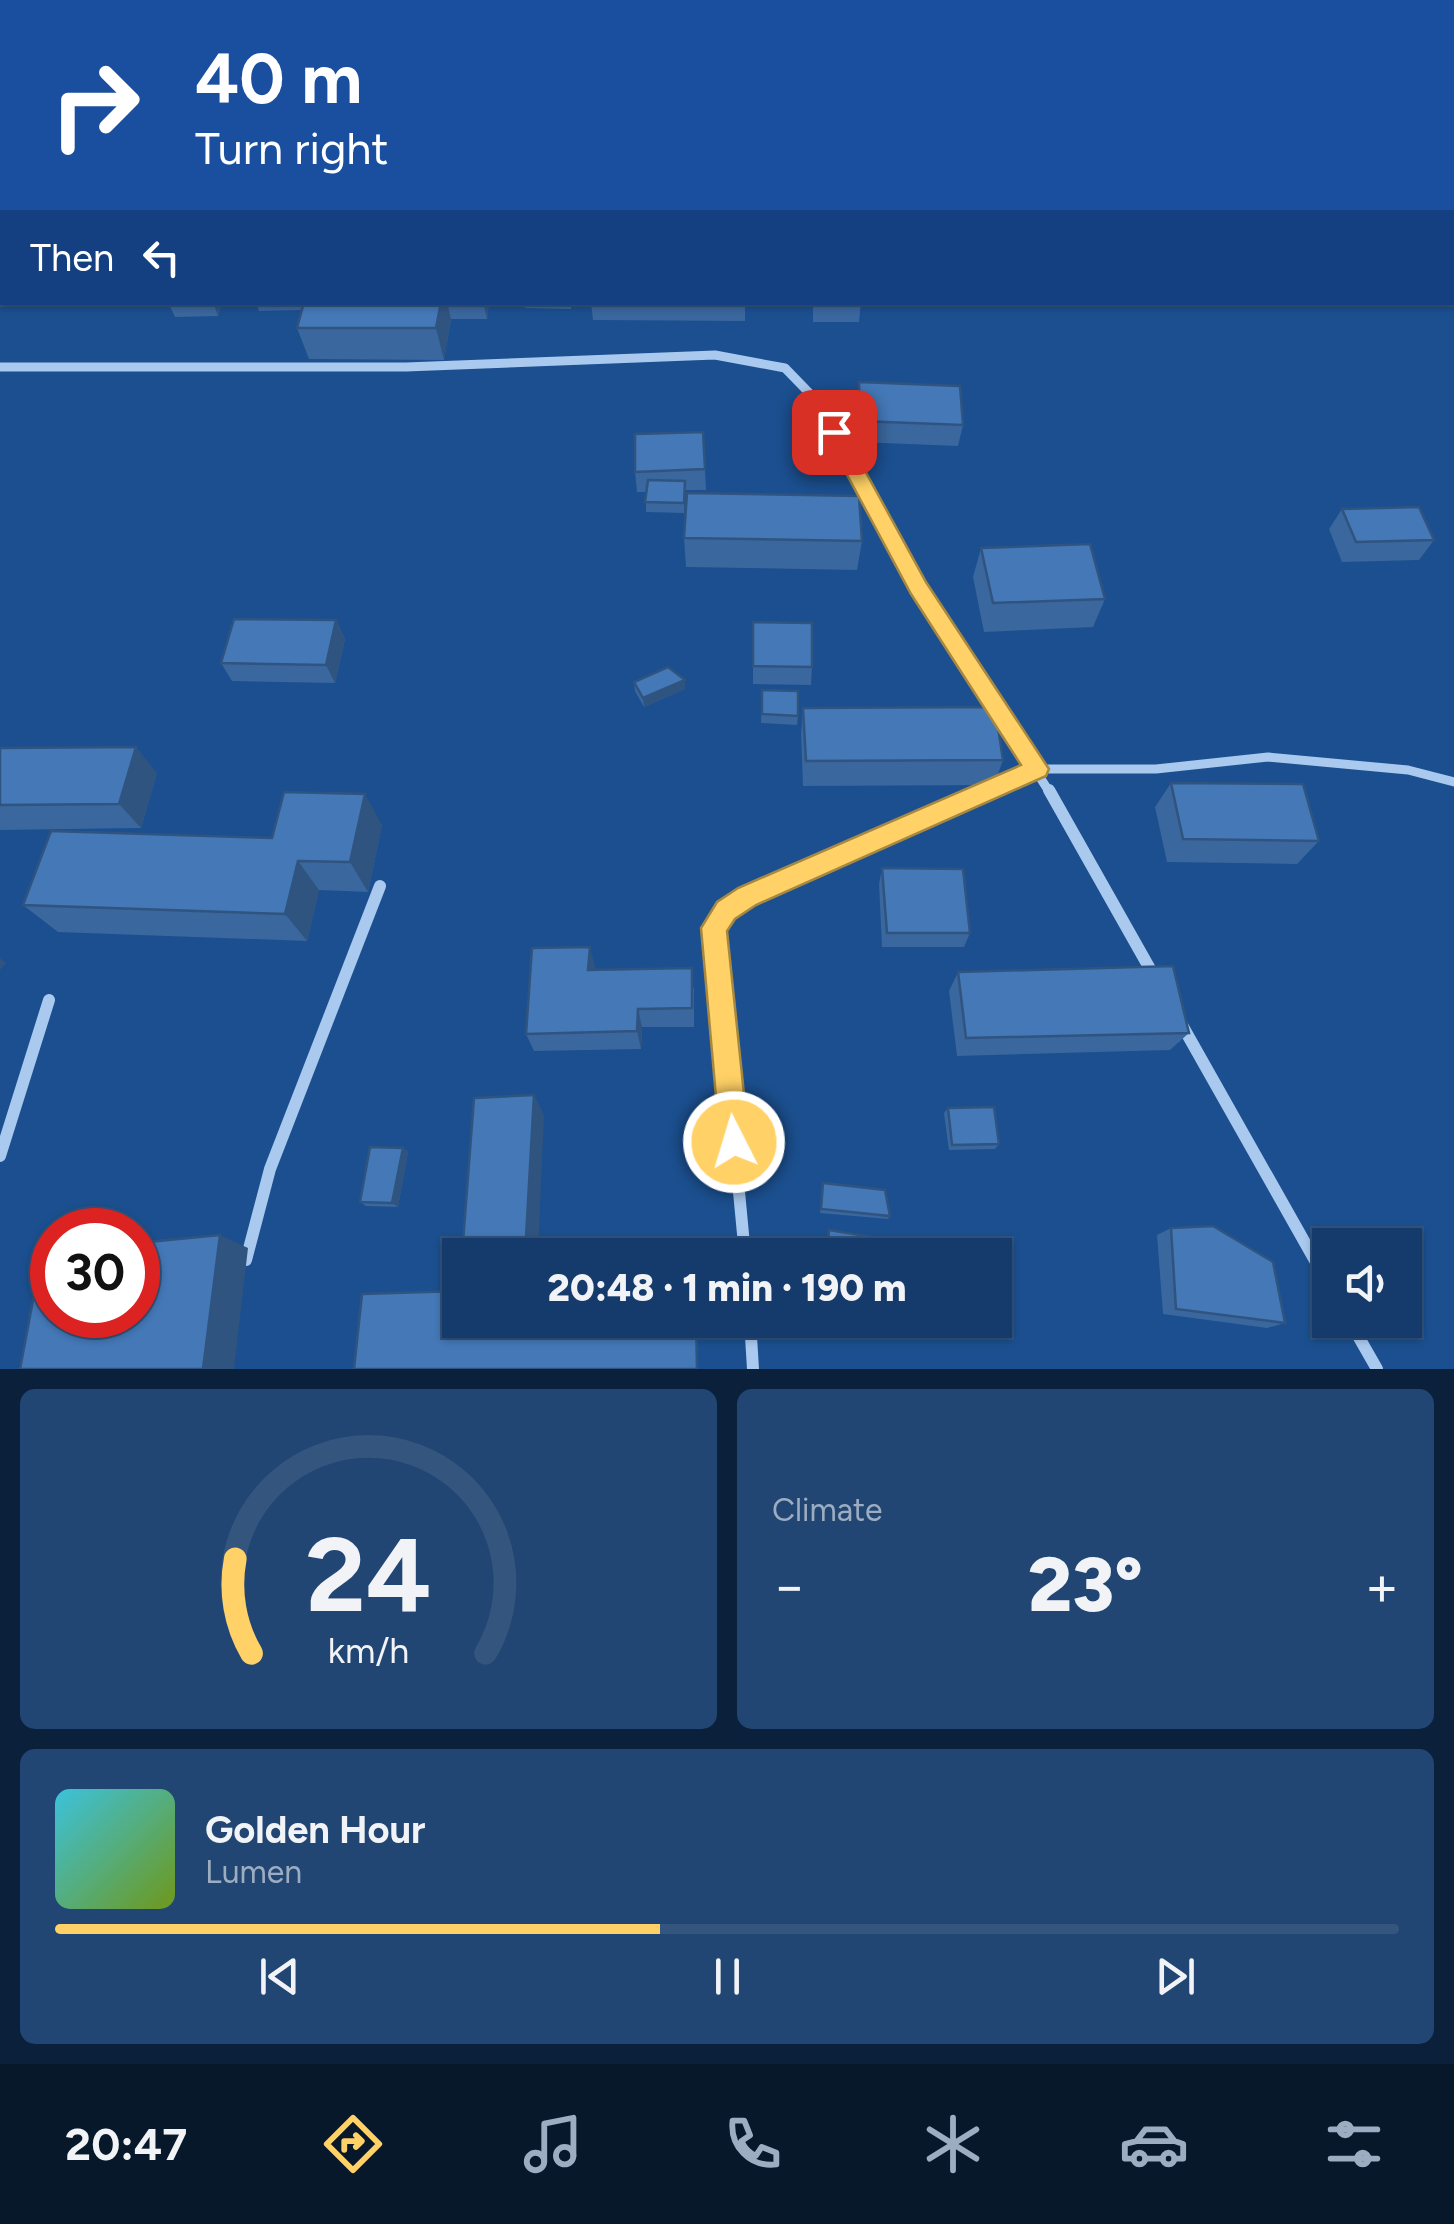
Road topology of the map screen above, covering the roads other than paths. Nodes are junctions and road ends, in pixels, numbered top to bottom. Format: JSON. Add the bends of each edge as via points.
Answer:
{"nodes":[{"id":1,"x":0,"y":366,"type":"edge"},
{"id":2,"x":1037,"y":769,"type":"junction"},
{"id":3,"x":1454,"y":782,"type":"edge"},
{"id":4,"x":380,"y":886,"type":"dead end"},
{"id":5,"x":1164,"y":993,"type":"edge"},
{"id":6,"x":49,"y":1000,"type":"dead end"},
{"id":7,"x":1174,"y":1010,"type":"edge"},
{"id":8,"x":0,"y":1156,"type":"edge"},
{"id":9,"x":743,"y":1238,"type":"edge"},
{"id":10,"x":1312,"y":1255,"type":"edge"},
{"id":11,"x":244,"y":1266,"type":"dead end"},
{"id":12,"x":751,"y":1338,"type":"edge"},
{"id":13,"x":1359,"y":1338,"type":"edge"},
{"id":14,"x":753,"y":1369,"type":"edge"},
{"id":15,"x":1376,"y":1369,"type":"edge"}],
"edges":[{"from":1,"to":2,"type":"street","via":[[406,367],[715,355],[785,368],[818,400],[919,588]]},
{"from":2,"to":3,"type":"street","via":[[1156,769],[1268,757],[1408,770]]},
{"from":2,"to":5,"type":"street"},
{"from":2,"to":9,"type":"street","via":[[747,897],[714,928]]},
{"from":4,"to":11,"type":"street","via":[[270,1169]]},
{"from":6,"to":8,"type":"street"},
{"from":7,"to":10,"type":"street"},
{"from":12,"to":14,"type":"street"},
{"from":13,"to":15,"type":"street"}]}
